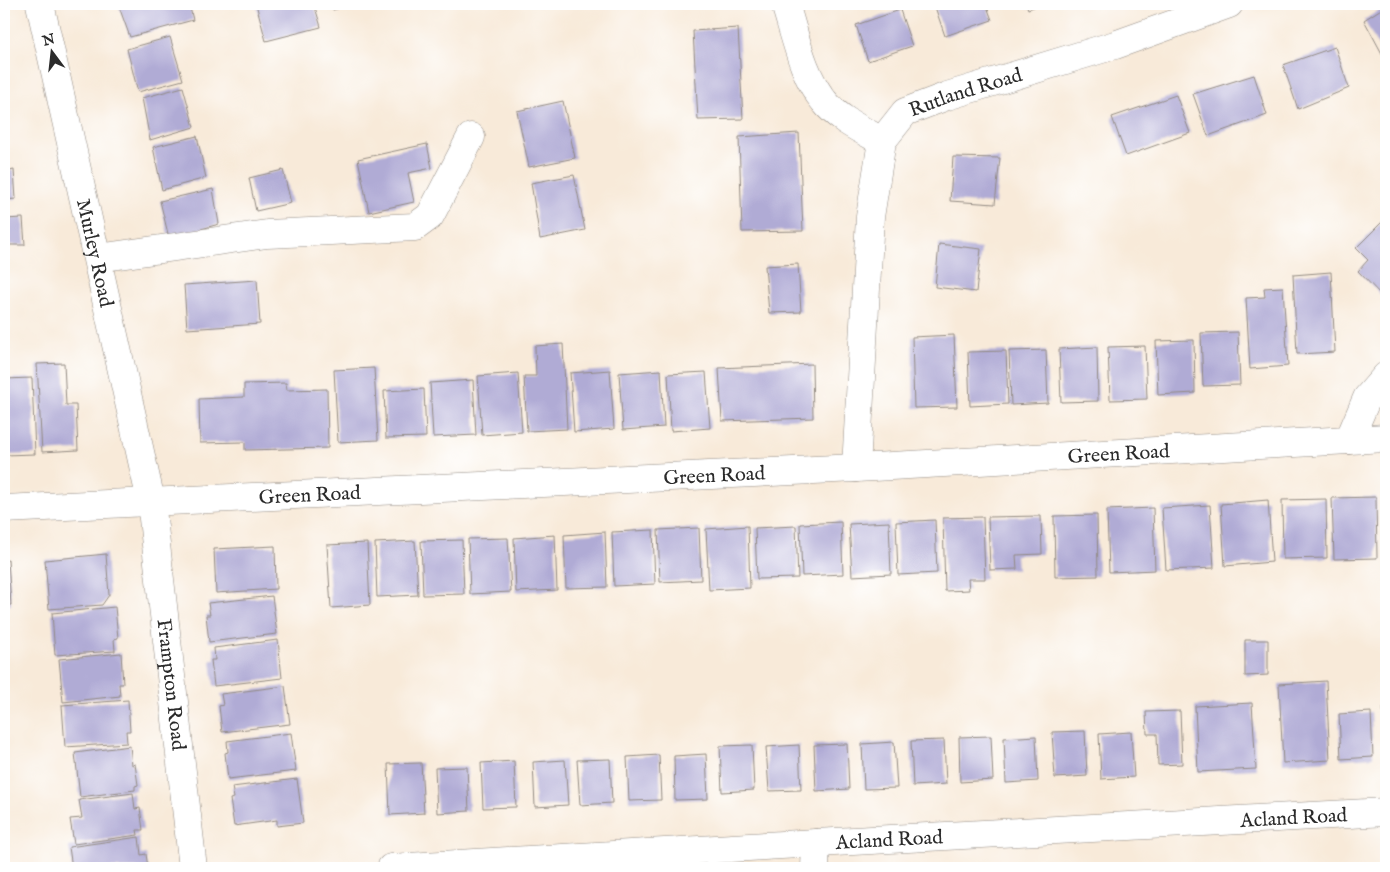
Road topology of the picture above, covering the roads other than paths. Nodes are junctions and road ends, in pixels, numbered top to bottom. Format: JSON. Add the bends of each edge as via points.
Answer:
{"nodes":[{"id":1,"x":40,"y":4,"type":"edge"},
{"id":2,"x":785,"y":4,"type":"edge"},
{"id":3,"x":1229,"y":4,"type":"edge"},
{"id":4,"x":471,"y":137,"type":"dead end"},
{"id":5,"x":882,"y":141,"type":"junction"},
{"id":6,"x":98,"y":258,"type":"junction"},
{"id":7,"x":1386,"y":376,"type":"edge"},
{"id":8,"x":1386,"y":438,"type":"edge"},
{"id":9,"x":1349,"y":440,"type":"junction"},
{"id":10,"x":856,"y":468,"type":"junction"},
{"id":11,"x":151,"y":501,"type":"junction"},
{"id":12,"x":4,"y":509,"type":"edge"},
{"id":13,"x":1386,"y":812,"type":"edge"},
{"id":14,"x":816,"y":856,"type":"edge"},
{"id":15,"x":193,"y":868,"type":"edge"},
{"id":16,"x":391,"y":868,"type":"edge"}],
"edges":[{"from":1,"to":6,"type":"street","name":"Murley Road"},
{"from":2,"to":5,"type":"street","via":[[806,71],[824,102],[846,121]]},
{"from":3,"to":5,"type":"street","name":"Rutland Road","via":[[1115,45],[905,112]]},
{"from":4,"to":6,"type":"street","via":[[430,216],[415,227],[267,234]]},
{"from":5,"to":10,"type":"street","name":"Rutland Road","via":[[870,217]]},
{"from":6,"to":11,"type":"street","name":"Murley Road"},
{"from":7,"to":9,"type":"street","via":[[1368,398]]},
{"from":8,"to":9,"type":"street","name":"Green Road"},
{"from":9,"to":10,"type":"street","name":"Green Road"},
{"from":10,"to":11,"type":"street","name":"Green Road"},
{"from":11,"to":12,"type":"street","name":"Green Road"},
{"from":11,"to":15,"type":"street","name":"Frampton Road"},
{"from":13,"to":14,"type":"street","name":"Acland Road"},
{"from":14,"to":16,"type":"street","name":"Acland Road"}]}
